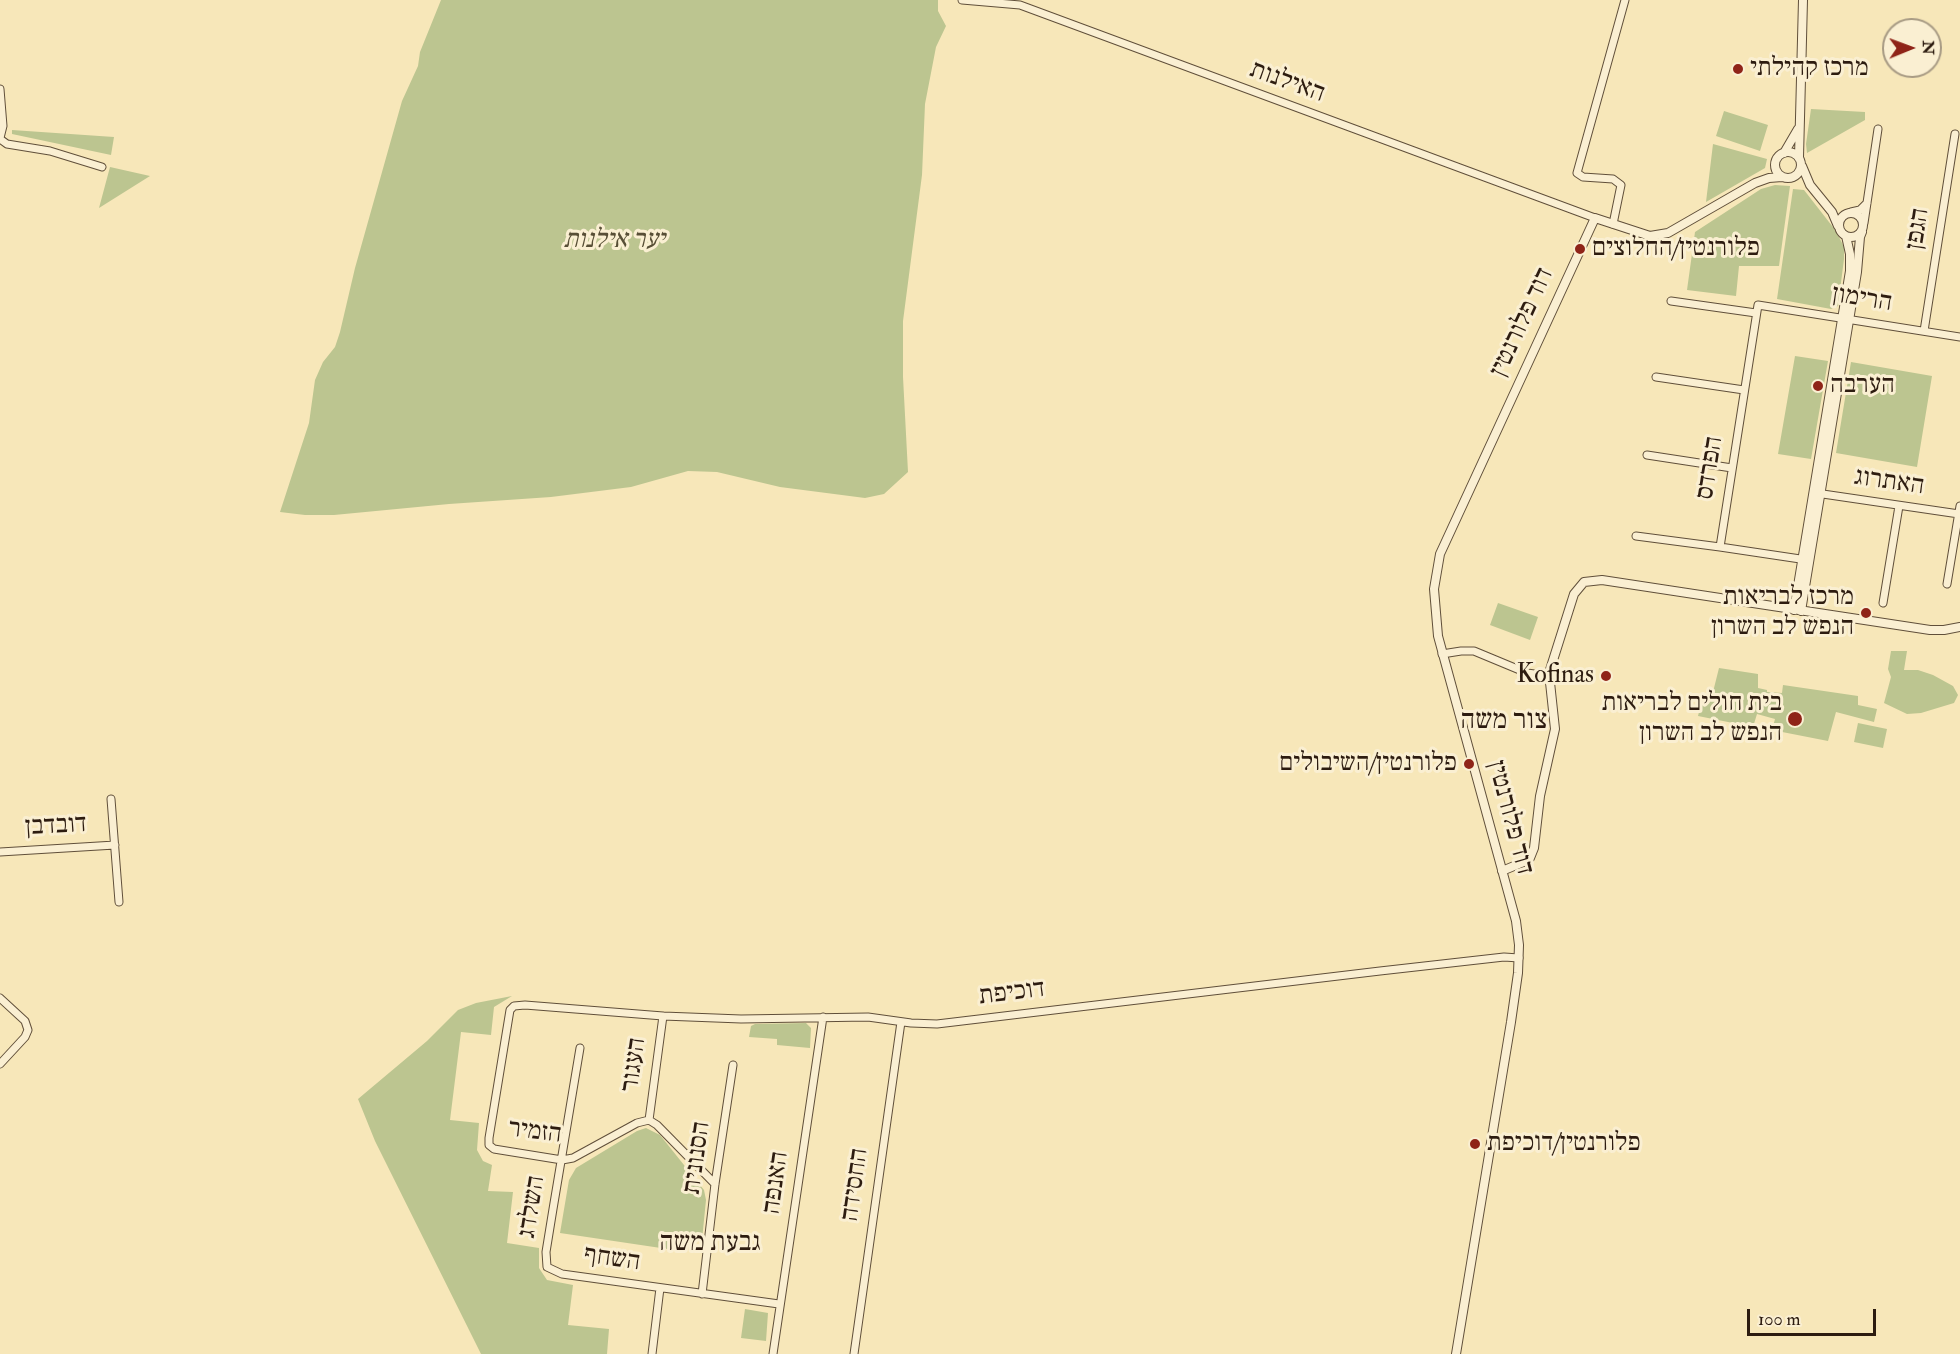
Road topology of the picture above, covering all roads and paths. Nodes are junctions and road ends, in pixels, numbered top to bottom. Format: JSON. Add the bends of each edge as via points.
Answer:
{"nodes":[{"id":1,"x":962,"y":0,"type":"edge"},
{"id":2,"x":1625,"y":0,"type":"edge"},
{"id":3,"x":1803,"y":0,"type":"edge"},
{"id":4,"x":0,"y":89,"type":"edge"},
{"id":5,"x":1799,"y":126,"type":"junction"},
{"id":6,"x":1878,"y":129,"type":"dead end"},
{"id":7,"x":1955,"y":134,"type":"dead end"},
{"id":8,"x":0,"y":139,"type":"edge"},
{"id":9,"x":1784,"y":153,"type":"junction"},
{"id":10,"x":1776,"y":161,"type":"junction"},
{"id":11,"x":1800,"y":161,"type":"junction"},
{"id":12,"x":102,"y":167,"type":"dead end"},
{"id":13,"x":1787,"y":178,"type":"junction"},
{"id":14,"x":1755,"y":183,"type":"junction"},
{"id":15,"x":1815,"y":192,"type":"junction"},
{"id":16,"x":1867,"y":203,"type":"junction"},
{"id":17,"x":1826,"y":204,"type":"junction"},
{"id":18,"x":1849,"y":213,"type":"junction"},
{"id":19,"x":1595,"y":218,"type":"junction"},
{"id":20,"x":1612,"y":224,"type":"junction"},
{"id":21,"x":1839,"y":226,"type":"junction"},
{"id":22,"x":1863,"y":227,"type":"junction"},
{"id":23,"x":1846,"y":236,"type":"junction"},
{"id":24,"x":1671,"y":301,"type":"dead end"},
{"id":25,"x":1757,"y":309,"type":"junction"},
{"id":26,"x":1846,"y":319,"type":"junction"},
{"id":27,"x":1924,"y":331,"type":"junction"},
{"id":28,"x":1960,"y":336,"type":"edge"},
{"id":29,"x":1656,"y":377,"type":"dead end"},
{"id":30,"x":1744,"y":390,"type":"junction"},
{"id":31,"x":1647,"y":455,"type":"dead end"},
{"id":32,"x":1732,"y":468,"type":"junction"},
{"id":33,"x":1817,"y":493,"type":"junction"},
{"id":34,"x":1899,"y":506,"type":"junction"},
{"id":35,"x":1959,"y":510,"type":"edge"},
{"id":36,"x":1636,"y":536,"type":"dead end"},
{"id":37,"x":1957,"y":545,"type":"edge"},
{"id":38,"x":1720,"y":547,"type":"junction"},
{"id":39,"x":1806,"y":560,"type":"junction"},
{"id":40,"x":1947,"y":584,"type":"dead end"},
{"id":41,"x":1883,"y":603,"type":"dead end"},
{"id":42,"x":1798,"y":610,"type":"junction"},
{"id":43,"x":1960,"y":627,"type":"edge"},
{"id":44,"x":1442,"y":654,"type":"junction"},
{"id":45,"x":1549,"y":676,"type":"junction"},
{"id":46,"x":111,"y":799,"type":"dead end"},
{"id":47,"x":115,"y":845,"type":"junction"},
{"id":48,"x":0,"y":852,"type":"edge"},
{"id":49,"x":1502,"y":871,"type":"junction"},
{"id":50,"x":119,"y":902,"type":"dead end"},
{"id":51,"x":1519,"y":958,"type":"junction"},
{"id":52,"x":0,"y":998,"type":"edge"},
{"id":53,"x":510,"y":1010,"type":"joint"},
{"id":54,"x":663,"y":1016,"type":"junction"},
{"id":55,"x":823,"y":1017,"type":"junction"},
{"id":56,"x":901,"y":1022,"type":"junction"},
{"id":57,"x":580,"y":1048,"type":"dead end"},
{"id":58,"x":0,"y":1064,"type":"edge"},
{"id":59,"x":733,"y":1065,"type":"dead end"},
{"id":60,"x":649,"y":1120,"type":"junction"},
{"id":61,"x":562,"y":1160,"type":"junction"},
{"id":62,"x":715,"y":1184,"type":"junction"},
{"id":63,"x":547,"y":1267,"type":"joint"},
{"id":64,"x":660,"y":1288,"type":"junction"},
{"id":65,"x":702,"y":1294,"type":"junction"},
{"id":66,"x":779,"y":1304,"type":"junction"},
{"id":67,"x":651,"y":1354,"type":"edge"},
{"id":68,"x":772,"y":1354,"type":"edge"},
{"id":69,"x":854,"y":1354,"type":"edge"},
{"id":70,"x":1456,"y":1354,"type":"edge"}],
"edges":[{"from":1,"to":19,"type":"street","name":"האילנות","via":[[1020,5]]},
{"from":2,"to":20,"type":"street","via":[[1577,173],[1613,179],[1621,185]]},
{"from":3,"to":5,"type":"street"},
{"from":4,"to":8,"type":"street"},
{"from":5,"to":9,"type":"street"},
{"from":5,"to":11,"type":"street"},
{"from":6,"to":16,"type":"street"},
{"from":7,"to":27,"type":"street","name":"הגפן"},
{"from":8,"to":12,"type":"street"},
{"from":9,"to":10,"type":"street"},
{"from":9,"to":11,"type":"street","via":[[1792,153]]},
{"from":10,"to":13,"type":"street","via":[[1777,172]]},
{"from":10,"to":14,"type":"street"},
{"from":11,"to":13,"type":"street","via":[[1798,173]]},
{"from":11,"to":15,"type":"street"},
{"from":13,"to":14,"type":"street"},
{"from":13,"to":15,"type":"street"},
{"from":14,"to":20,"type":"street","via":[[1668,233],[1650,236]]},
{"from":15,"to":17,"type":"street"},
{"from":16,"to":18,"type":"street"},
{"from":16,"to":22,"type":"street"},
{"from":17,"to":18,"type":"street"},
{"from":17,"to":21,"type":"street"},
{"from":18,"to":21,"type":"street","via":[[1840,219]]},
{"from":18,"to":22,"type":"street","via":[[1860,216]]},
{"from":19,"to":20,"type":"street"},
{"from":19,"to":44,"type":"street","name":"דוד פלורנטין","via":[[1440,554],[1434,589]]},
{"from":21,"to":23,"type":"street"},
{"from":22,"to":23,"type":"street","via":[[1854,237]]},
{"from":22,"to":26,"type":"street"},
{"from":23,"to":26,"type":"street","via":[[1851,263]]},
{"from":24,"to":25,"type":"street","name":"הרימון"},
{"from":25,"to":26,"type":"street","name":"הרימון"},
{"from":25,"to":30,"type":"street","name":"הפרדס"},
{"from":26,"to":27,"type":"street","name":"הרימון"},
{"from":26,"to":33,"type":"street"},
{"from":27,"to":28,"type":"street","name":"הרימון"},
{"from":29,"to":30,"type":"street"},
{"from":30,"to":32,"type":"street","name":"הפרדס"},
{"from":31,"to":32,"type":"street"},
{"from":32,"to":38,"type":"street","name":"הפרדס"},
{"from":33,"to":34,"type":"street","name":"האתרוג"},
{"from":33,"to":39,"type":"street"},
{"from":34,"to":35,"type":"street","name":"האתרוג"},
{"from":34,"to":41,"type":"street"},
{"from":35,"to":37,"type":"street"},
{"from":36,"to":38,"type":"street"},
{"from":37,"to":40,"type":"street"},
{"from":38,"to":39,"type":"street"},
{"from":39,"to":42,"type":"street"},
{"from":42,"to":43,"type":"street","via":[[1930,630]]},
{"from":42,"to":45,"type":"street","via":[[1589,580],[1580,584],[1574,594]]},
{"from":44,"to":45,"type":"street","via":[[1474,651],[1527,673]]},
{"from":44,"to":49,"type":"street","name":"דוד פלורנטין"},
{"from":45,"to":49,"type":"street","via":[[1555,729],[1533,848],[1526,861]]},
{"from":46,"to":47,"type":"street","name":"דובדבן"},
{"from":47,"to":48,"type":"street","name":"דובדבן"},
{"from":47,"to":50,"type":"street","name":"דובדבן"},
{"from":49,"to":51,"type":"street","name":"דוד פלורנטין","via":[[1515,921]]},
{"from":51,"to":56,"type":"street","name":"דוכיפת","via":[[951,1023]]},
{"from":51,"to":70,"type":"street","name":"דוד פלורנטין"},
{"from":52,"to":58,"type":"street","via":[[25,1021],[28,1030]]},
{"from":53,"to":54,"type":"street","name":"דוכיפת","via":[[525,1005]]},
{"from":53,"to":61,"type":"street","name":"הזמיר","via":[[489,1145],[500,1152]]},
{"from":54,"to":55,"type":"street","name":"דוכיפת"},
{"from":54,"to":60,"type":"street","name":"העגור"},
{"from":55,"to":56,"type":"street","name":"דוכיפת","via":[[878,1017]]},
{"from":55,"to":66,"type":"street","name":"האנפה"},
{"from":56,"to":69,"type":"street","name":"החסידה"},
{"from":57,"to":61,"type":"street","name":"השלדג"},
{"from":59,"to":62,"type":"street","name":"הסנונית"},
{"from":60,"to":61,"type":"street","name":"הזמיר"},
{"from":60,"to":62,"type":"street"},
{"from":61,"to":63,"type":"street","name":"השלדג"},
{"from":62,"to":65,"type":"street","name":"הסנונית"},
{"from":63,"to":64,"type":"street","name":"השחף","via":[[561,1274]]},
{"from":64,"to":65,"type":"street","name":"השחף"},
{"from":64,"to":67,"type":"street"},
{"from":65,"to":66,"type":"street","name":"השחף"},
{"from":66,"to":68,"type":"street","name":"האנפה"}]}
